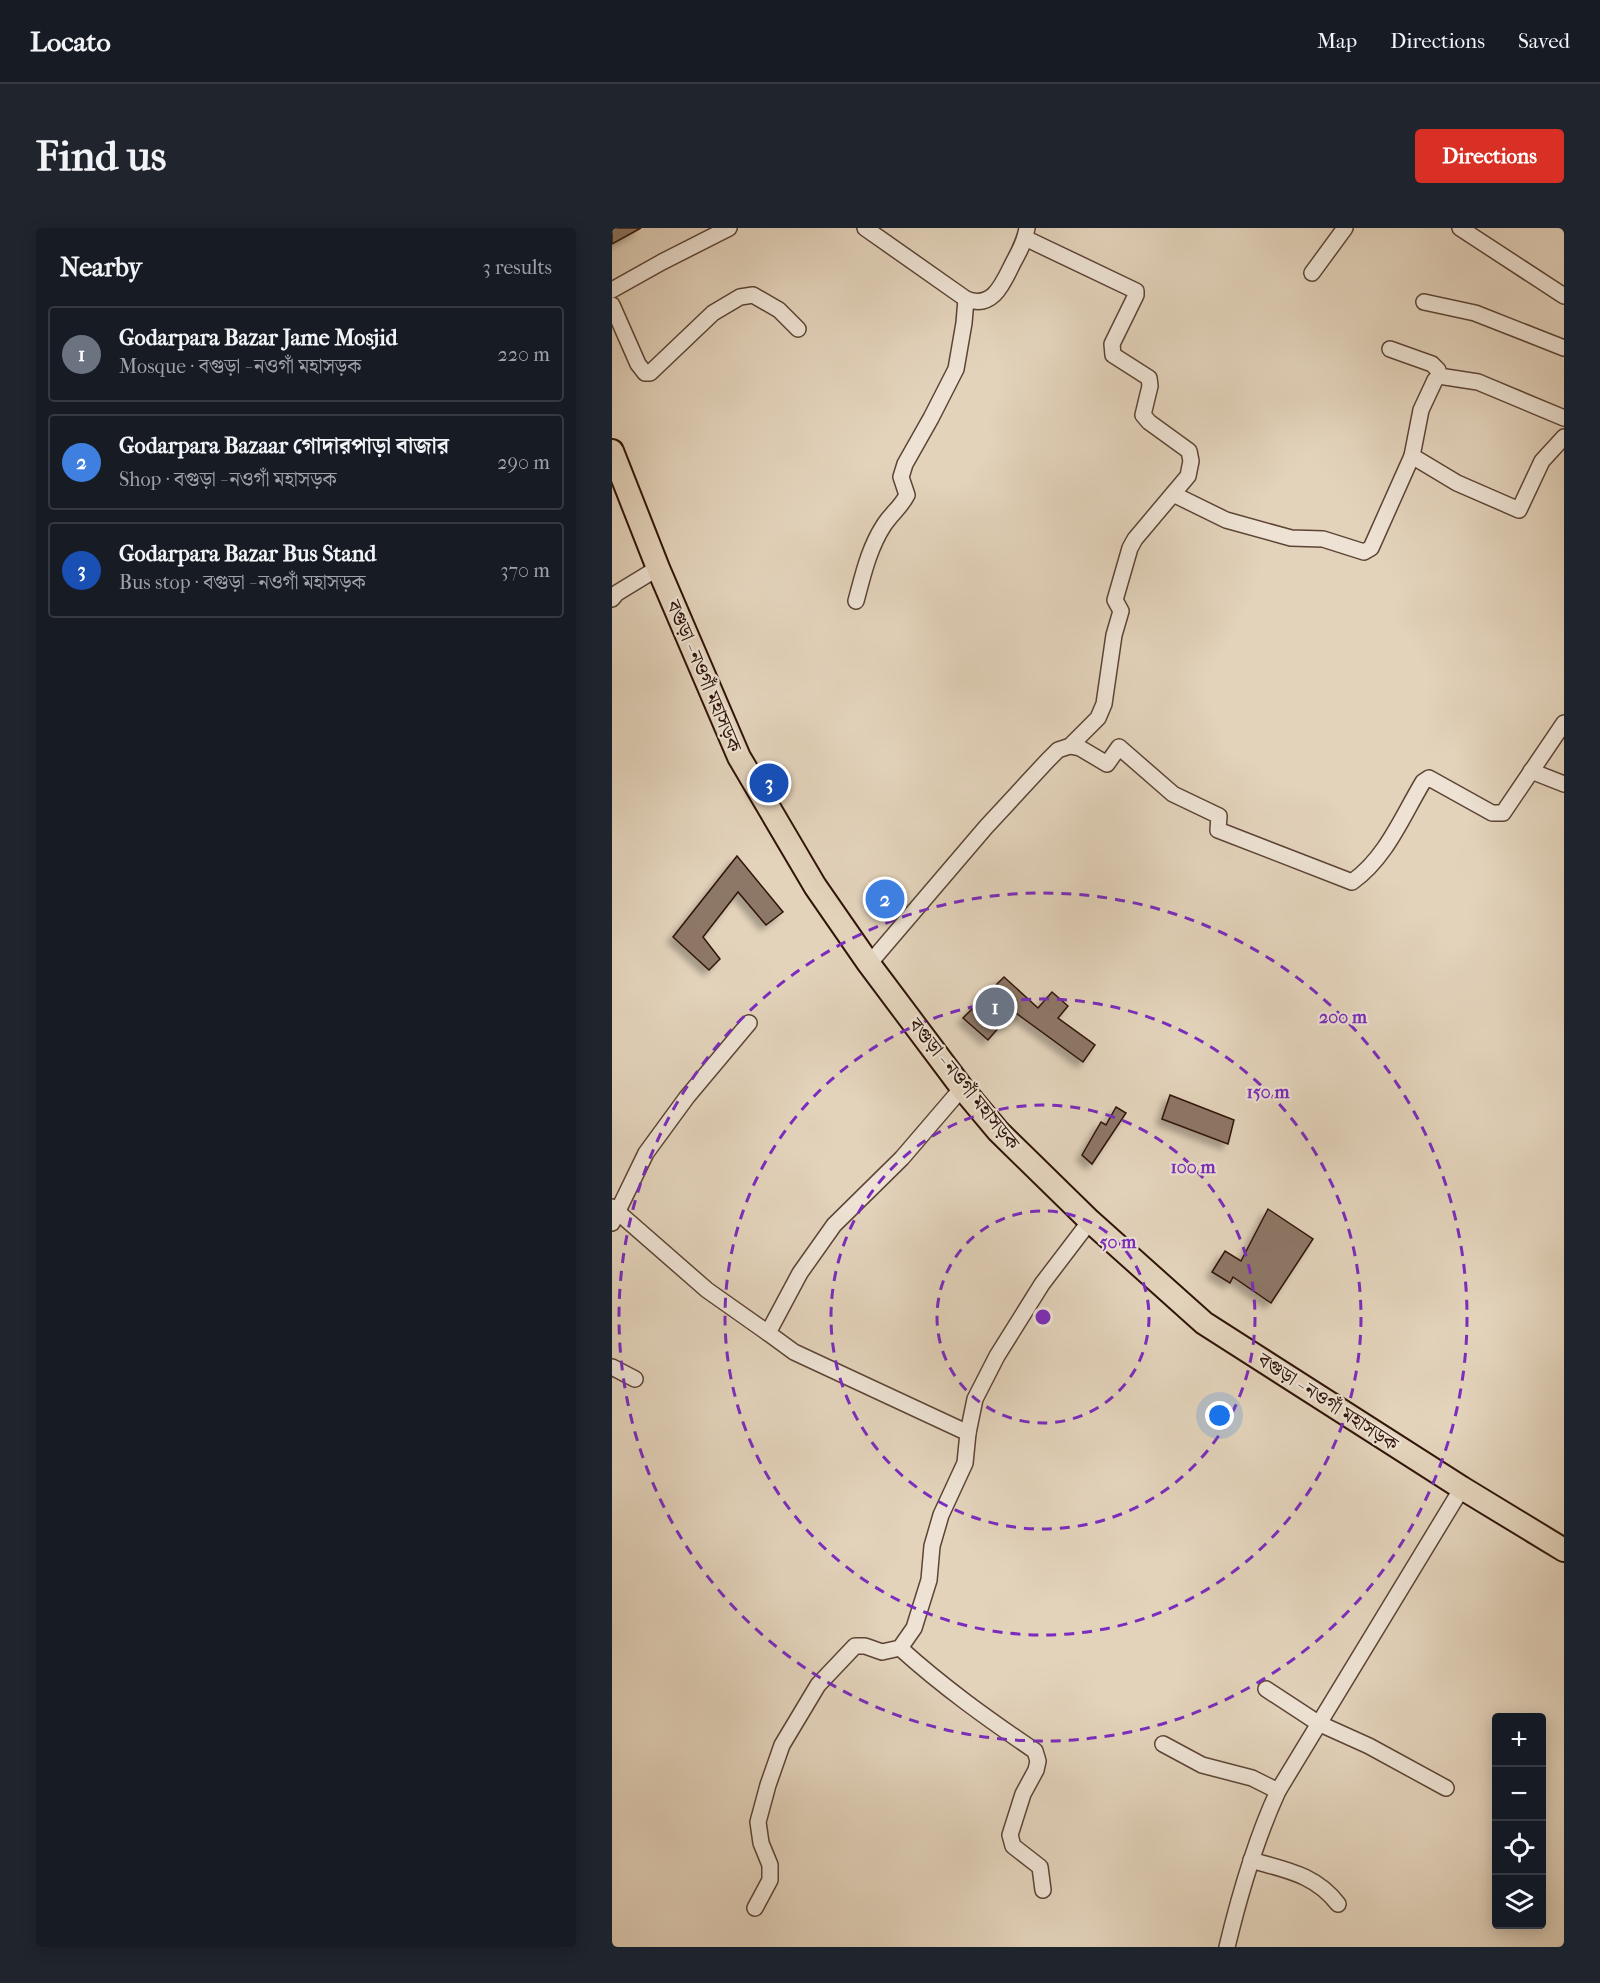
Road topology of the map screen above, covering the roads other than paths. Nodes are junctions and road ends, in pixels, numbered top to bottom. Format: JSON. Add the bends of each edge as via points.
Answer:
{"nodes":[{"id":1,"x":729,"y":228,"type":"edge"},
{"id":2,"x":865,"y":228,"type":"edge"},
{"id":3,"x":1345,"y":228,"type":"edge"},
{"id":4,"x":1460,"y":228,"type":"edge"},
{"id":5,"x":1026,"y":233,"type":"edge"},
{"id":6,"x":1312,"y":273,"type":"dead end"},
{"id":7,"x":612,"y":290,"type":"edge"},
{"id":8,"x":1564,"y":296,"type":"edge"},
{"id":9,"x":966,"y":299,"type":"junction"},
{"id":10,"x":1424,"y":302,"type":"dead end"},
{"id":11,"x":612,"y":305,"type":"edge"},
{"id":12,"x":798,"y":329,"type":"dead end"},
{"id":13,"x":1564,"y":348,"type":"edge"},
{"id":14,"x":1390,"y":349,"type":"dead end"},
{"id":15,"x":1439,"y":376,"type":"junction"},
{"id":16,"x":1564,"y":418,"type":"edge"},
{"id":17,"x":1564,"y":437,"type":"edge"},
{"id":18,"x":612,"y":451,"type":"edge"},
{"id":19,"x":1412,"y":456,"type":"junction"},
{"id":20,"x":1173,"y":494,"type":"junction"},
{"id":21,"x":658,"y":568,"type":"junction"},
{"id":22,"x":612,"y":599,"type":"edge"},
{"id":23,"x":856,"y":601,"type":"dead end"},
{"id":24,"x":1564,"y":723,"type":"edge"},
{"id":25,"x":1070,"y":746,"type":"junction"},
{"id":26,"x":1531,"y":771,"type":"junction"},
{"id":27,"x":1564,"y":784,"type":"edge"},
{"id":28,"x":869,"y":964,"type":"junction"},
{"id":29,"x":749,"y":1023,"type":"dead end"},
{"id":30,"x":962,"y":1088,"type":"junction"},
{"id":31,"x":614,"y":1214,"type":"edge"},
{"id":32,"x":1090,"y":1221,"type":"junction"},
{"id":33,"x":768,"y":1333,"type":"junction"},
{"id":34,"x":612,"y":1367,"type":"edge"},
{"id":35,"x":635,"y":1379,"type":"dead end"},
{"id":36,"x":968,"y":1433,"type":"junction"},
{"id":37,"x":1462,"y":1488,"type":"junction"},
{"id":38,"x":1564,"y":1550,"type":"edge"},
{"id":39,"x":900,"y":1648,"type":"junction"},
{"id":40,"x":1266,"y":1689,"type":"dead end"},
{"id":41,"x":1318,"y":1723,"type":"junction"},
{"id":42,"x":1163,"y":1744,"type":"dead end"},
{"id":43,"x":1446,"y":1788,"type":"dead end"},
{"id":44,"x":1278,"y":1791,"type":"junction"},
{"id":45,"x":1251,"y":1860,"type":"junction"},
{"id":46,"x":1044,"y":1890,"type":"dead end"},
{"id":47,"x":1338,"y":1904,"type":"dead end"},
{"id":48,"x":755,"y":1908,"type":"dead end"},
{"id":49,"x":1227,"y":1947,"type":"edge"}],
"edges":[{"from":1,"to":7,"type":"street"},
{"from":2,"to":9,"type":"street"},
{"from":3,"to":6,"type":"street"},
{"from":4,"to":8,"type":"street"},
{"from":5,"to":9,"type":"street","via":[[999,291],[976,303]]},
{"from":5,"to":20,"type":"street","via":[[1136,291],[1112,350],[1113,355],[1149,378],[1143,415],[1189,451],[1188,476]]},
{"from":9,"to":23,"type":"street","via":[[956,369],[905,464],[901,477],[907,495],[884,524],[867,559]]},
{"from":10,"to":13,"type":"street","via":[[1475,312]]},
{"from":11,"to":12,"type":"street","via":[[645,373],[650,373],[713,313],[740,297],[753,295],[779,310]]},
{"from":14,"to":15,"type":"street","via":[[1432,364]]},
{"from":15,"to":16,"type":"street","via":[[1478,382]]},
{"from":15,"to":19,"type":"street","via":[[1421,410]]},
{"from":17,"to":19,"type":"street","via":[[1542,460],[1519,510],[1457,483]]},
{"from":18,"to":21,"type":"main road","name":"বগুড়া - নওগাঁ মহাসড়ক"},
{"from":19,"to":20,"type":"street","via":[[1371,548],[1364,552],[1323,539],[1291,538],[1226,520]]},
{"from":20,"to":25,"type":"street","via":[[1130,548],[1115,600],[1121,611],[1104,704],[1098,718]]},
{"from":21,"to":22,"type":"street"},
{"from":21,"to":28,"type":"main road","name":"বগুড়া - নওগাঁ মহাসড়ক","via":[[739,757],[815,886]]},
{"from":24,"to":26,"type":"street"},
{"from":25,"to":26,"type":"street","via":[[1107,764],[1119,747],[1173,794],[1219,816],[1218,830],[1352,882],[1380,856],[1429,778],[1492,813],[1503,813]]},
{"from":25,"to":28,"type":"street","via":[[1059,750],[1040,768]]},
{"from":26,"to":27,"type":"street"},
{"from":28,"to":30,"type":"main road","name":"বগুড়া - নওগাঁ মহাসড়ক"},
{"from":29,"to":31,"type":"street","via":[[646,1153]]},
{"from":30,"to":32,"type":"main road","name":"বগুড়া - নওগাঁ মহাসড়ক","via":[[998,1131]]},
{"from":30,"to":33,"type":"street","via":[[902,1158],[834,1225],[800,1273]]},
{"from":31,"to":33,"type":"street","via":[[707,1290]]},
{"from":32,"to":36,"type":"street","via":[[1041,1284],[997,1356],[975,1399]]},
{"from":32,"to":37,"type":"main road","name":"বগুড়া - নওগাঁ মহাসড়ক","via":[[1204,1323]]},
{"from":33,"to":36,"type":"street","via":[[794,1352]]},
{"from":34,"to":35,"type":"street"},
{"from":36,"to":39,"type":"street","via":[[965,1463],[941,1515],[929,1580],[914,1628]]},
{"from":37,"to":38,"type":"main road","name":"বগুড়া - নওগাঁ মহাসড়ক"},
{"from":37,"to":41,"type":"street"},
{"from":39,"to":46,"type":"street","via":[[972,1708],[1035,1751],[1036,1770],[1023,1794],[1010,1835],[1013,1846],[1040,1867]]},
{"from":39,"to":48,"type":"street","via":[[882,1652],[855,1646],[818,1685],[782,1745],[758,1822],[760,1843],[770,1865],[770,1880]]},
{"from":40,"to":41,"type":"street"},
{"from":41,"to":43,"type":"street"},
{"from":41,"to":44,"type":"street"},
{"from":42,"to":44,"type":"street","via":[[1202,1765],[1252,1778]]},
{"from":44,"to":45,"type":"street"},
{"from":45,"to":47,"type":"street","via":[[1307,1877]]},
{"from":45,"to":49,"type":"street"}]}
